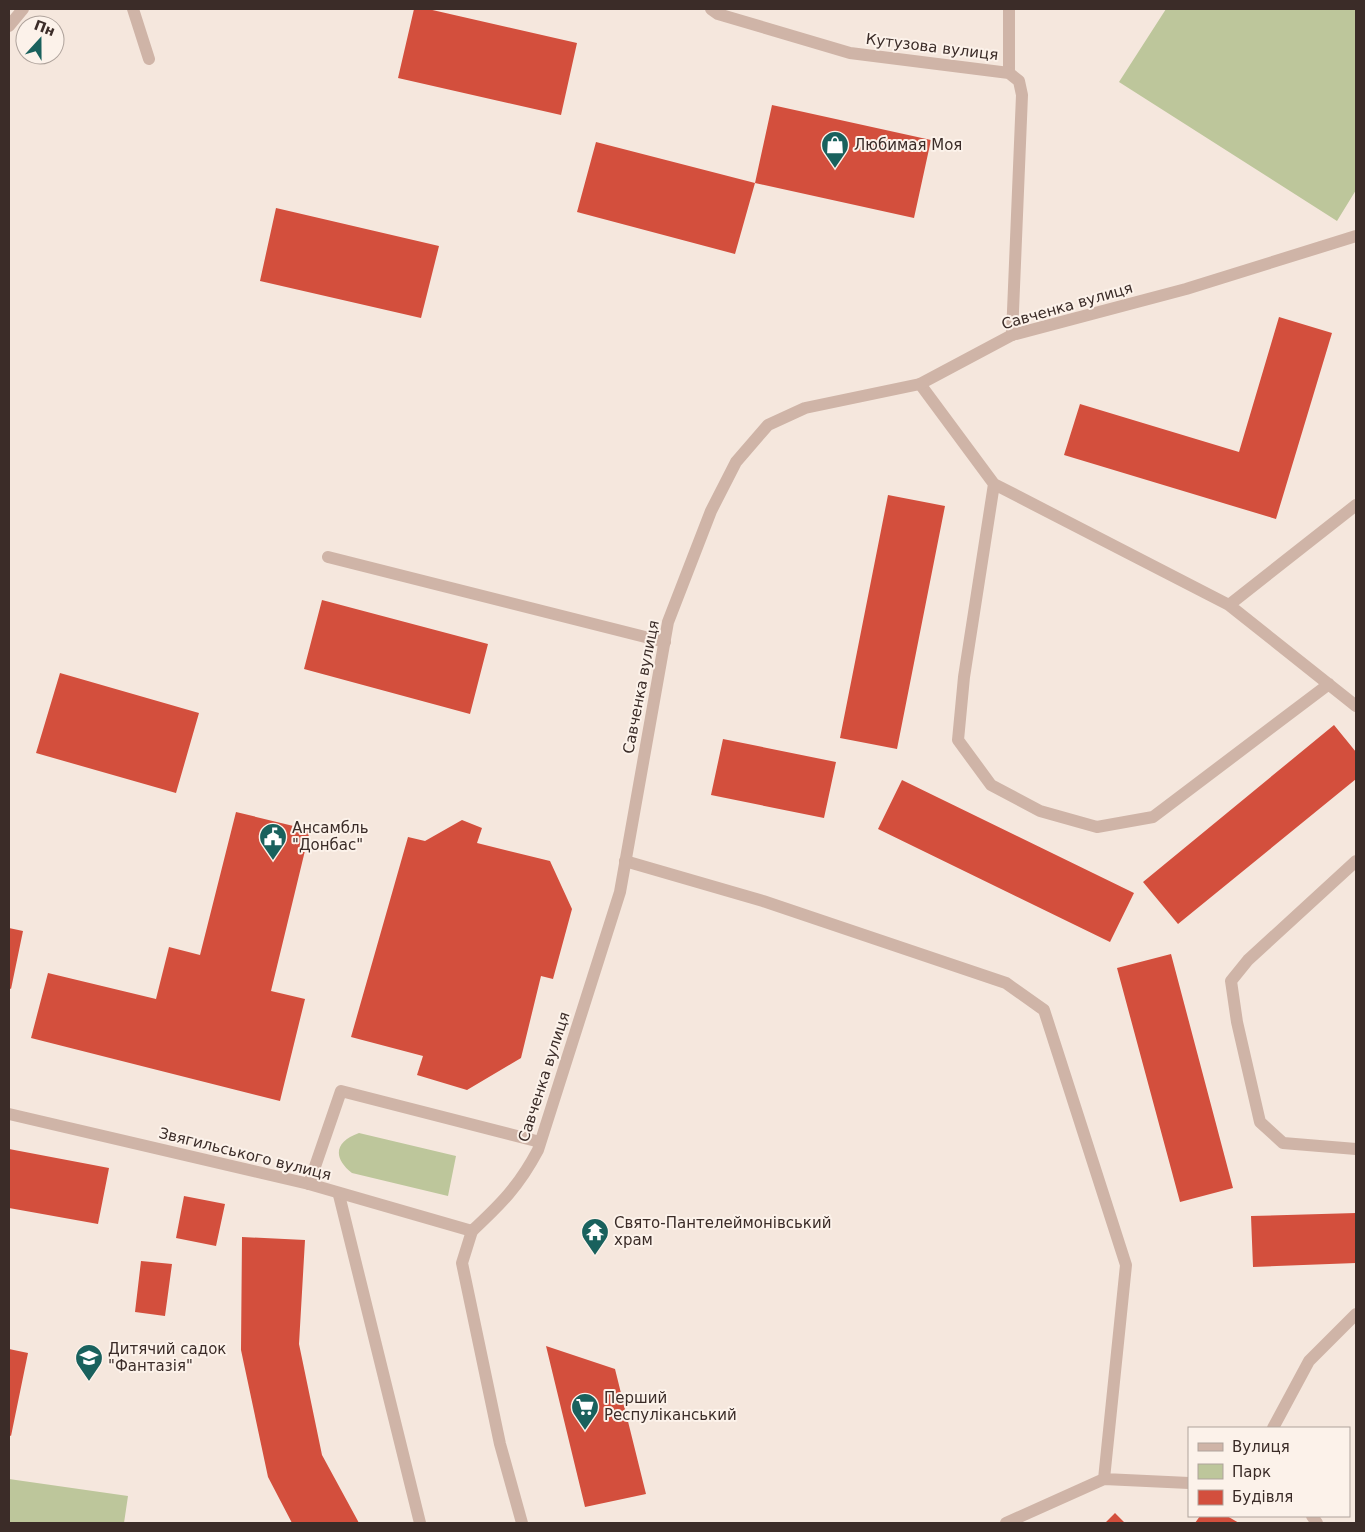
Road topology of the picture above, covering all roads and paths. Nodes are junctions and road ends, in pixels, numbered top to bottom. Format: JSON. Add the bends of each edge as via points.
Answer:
{"nodes":[{"id":1,"x":23,"y":9,"type":"edge"},
{"id":2,"x":133,"y":9,"type":"edge"},
{"id":3,"x":711,"y":9,"type":"edge"},
{"id":4,"x":1009,"y":9,"type":"edge"},
{"id":5,"x":9,"y":26,"type":"edge"},
{"id":6,"x":149,"y":59,"type":"dead end"},
{"id":7,"x":1009,"y":73,"type":"junction"},
{"id":8,"x":1356,"y":236,"type":"edge"},
{"id":9,"x":1012,"y":335,"type":"junction"},
{"id":10,"x":920,"y":384,"type":"junction"},
{"id":11,"x":994,"y":484,"type":"junction"},
{"id":12,"x":1356,"y":505,"type":"edge"},
{"id":13,"x":328,"y":557,"type":"dead end"},
{"id":14,"x":1229,"y":605,"type":"junction"},
{"id":15,"x":664,"y":642,"type":"junction"},
{"id":16,"x":1329,"y":684,"type":"junction"},
{"id":17,"x":1356,"y":706,"type":"edge"},
{"id":18,"x":626,"y":861,"type":"junction"},
{"id":19,"x":1356,"y":861,"type":"edge"},
{"id":20,"x":9,"y":1114,"type":"edge"},
{"id":21,"x":540,"y":1142,"type":"junction"},
{"id":22,"x":1356,"y":1150,"type":"edge"},
{"id":23,"x":309,"y":1184,"type":"junction"},
{"id":24,"x":339,"y":1195,"type":"junction"},
{"id":25,"x":472,"y":1231,"type":"junction"},
{"id":26,"x":1356,"y":1314,"type":"edge"},
{"id":27,"x":1274,"y":1427,"type":"edge"},
{"id":28,"x":1104,"y":1479,"type":"junction"},
{"id":29,"x":1188,"y":1483,"type":"edge"},
{"id":30,"x":420,"y":1523,"type":"edge"},
{"id":31,"x":522,"y":1523,"type":"edge"},
{"id":32,"x":1006,"y":1523,"type":"edge"}],
"edges":[{"from":1,"to":5,"type":"street"},
{"from":2,"to":6,"type":"street"},
{"from":3,"to":7,"type":"street","name":"Кутузова вулиця","via":[[718,14],[850,53]]},
{"from":4,"to":7,"type":"street"},
{"from":7,"to":9,"type":"street","name":"Кутузова вулиця","via":[[1019,81],[1022,95]]},
{"from":8,"to":9,"type":"street","name":"Савченка вулиця","via":[[1186,289]]},
{"from":9,"to":10,"type":"street","name":"Савченка вулиця"},
{"from":10,"to":11,"type":"street"},
{"from":10,"to":15,"type":"street","name":"Савченка вулиця","via":[[805,408],[768,425],[736,462],[711,511],[668,622]]},
{"from":11,"to":14,"type":"street"},
{"from":11,"to":16,"type":"street","via":[[964,677],[958,740],[991,785],[1040,811],[1097,827],[1154,817]]},
{"from":12,"to":14,"type":"street"},
{"from":13,"to":15,"type":"street"},
{"from":14,"to":16,"type":"street"},
{"from":15,"to":18,"type":"street","name":"Савченка вулиця"},
{"from":16,"to":17,"type":"street"},
{"from":18,"to":21,"type":"street","name":"Савченка вулиця","via":[[620,892]]},
{"from":18,"to":28,"type":"street","via":[[763,901],[1006,983],[1044,1010],[1126,1264]]},
{"from":19,"to":22,"type":"street","via":[[1248,960],[1231,982],[1260,1122],[1283,1143]]},
{"from":20,"to":23,"type":"street","name":"Звягильського вулиця"},
{"from":21,"to":23,"type":"street","via":[[341,1091]]},
{"from":21,"to":25,"type":"street","name":"Савченка вулиця","via":[[525,1174],[509,1196]]},
{"from":23,"to":24,"type":"street","name":"Звягильського вулиця"},
{"from":24,"to":25,"type":"street","name":"Звягильського вулиця"},
{"from":24,"to":30,"type":"street"},
{"from":25,"to":31,"type":"street","name":"Савченка вулиця","via":[[462,1263],[500,1444]]},
{"from":26,"to":27,"type":"street","via":[[1309,1361]]},
{"from":28,"to":29,"type":"street"},
{"from":28,"to":32,"type":"street"}]}
